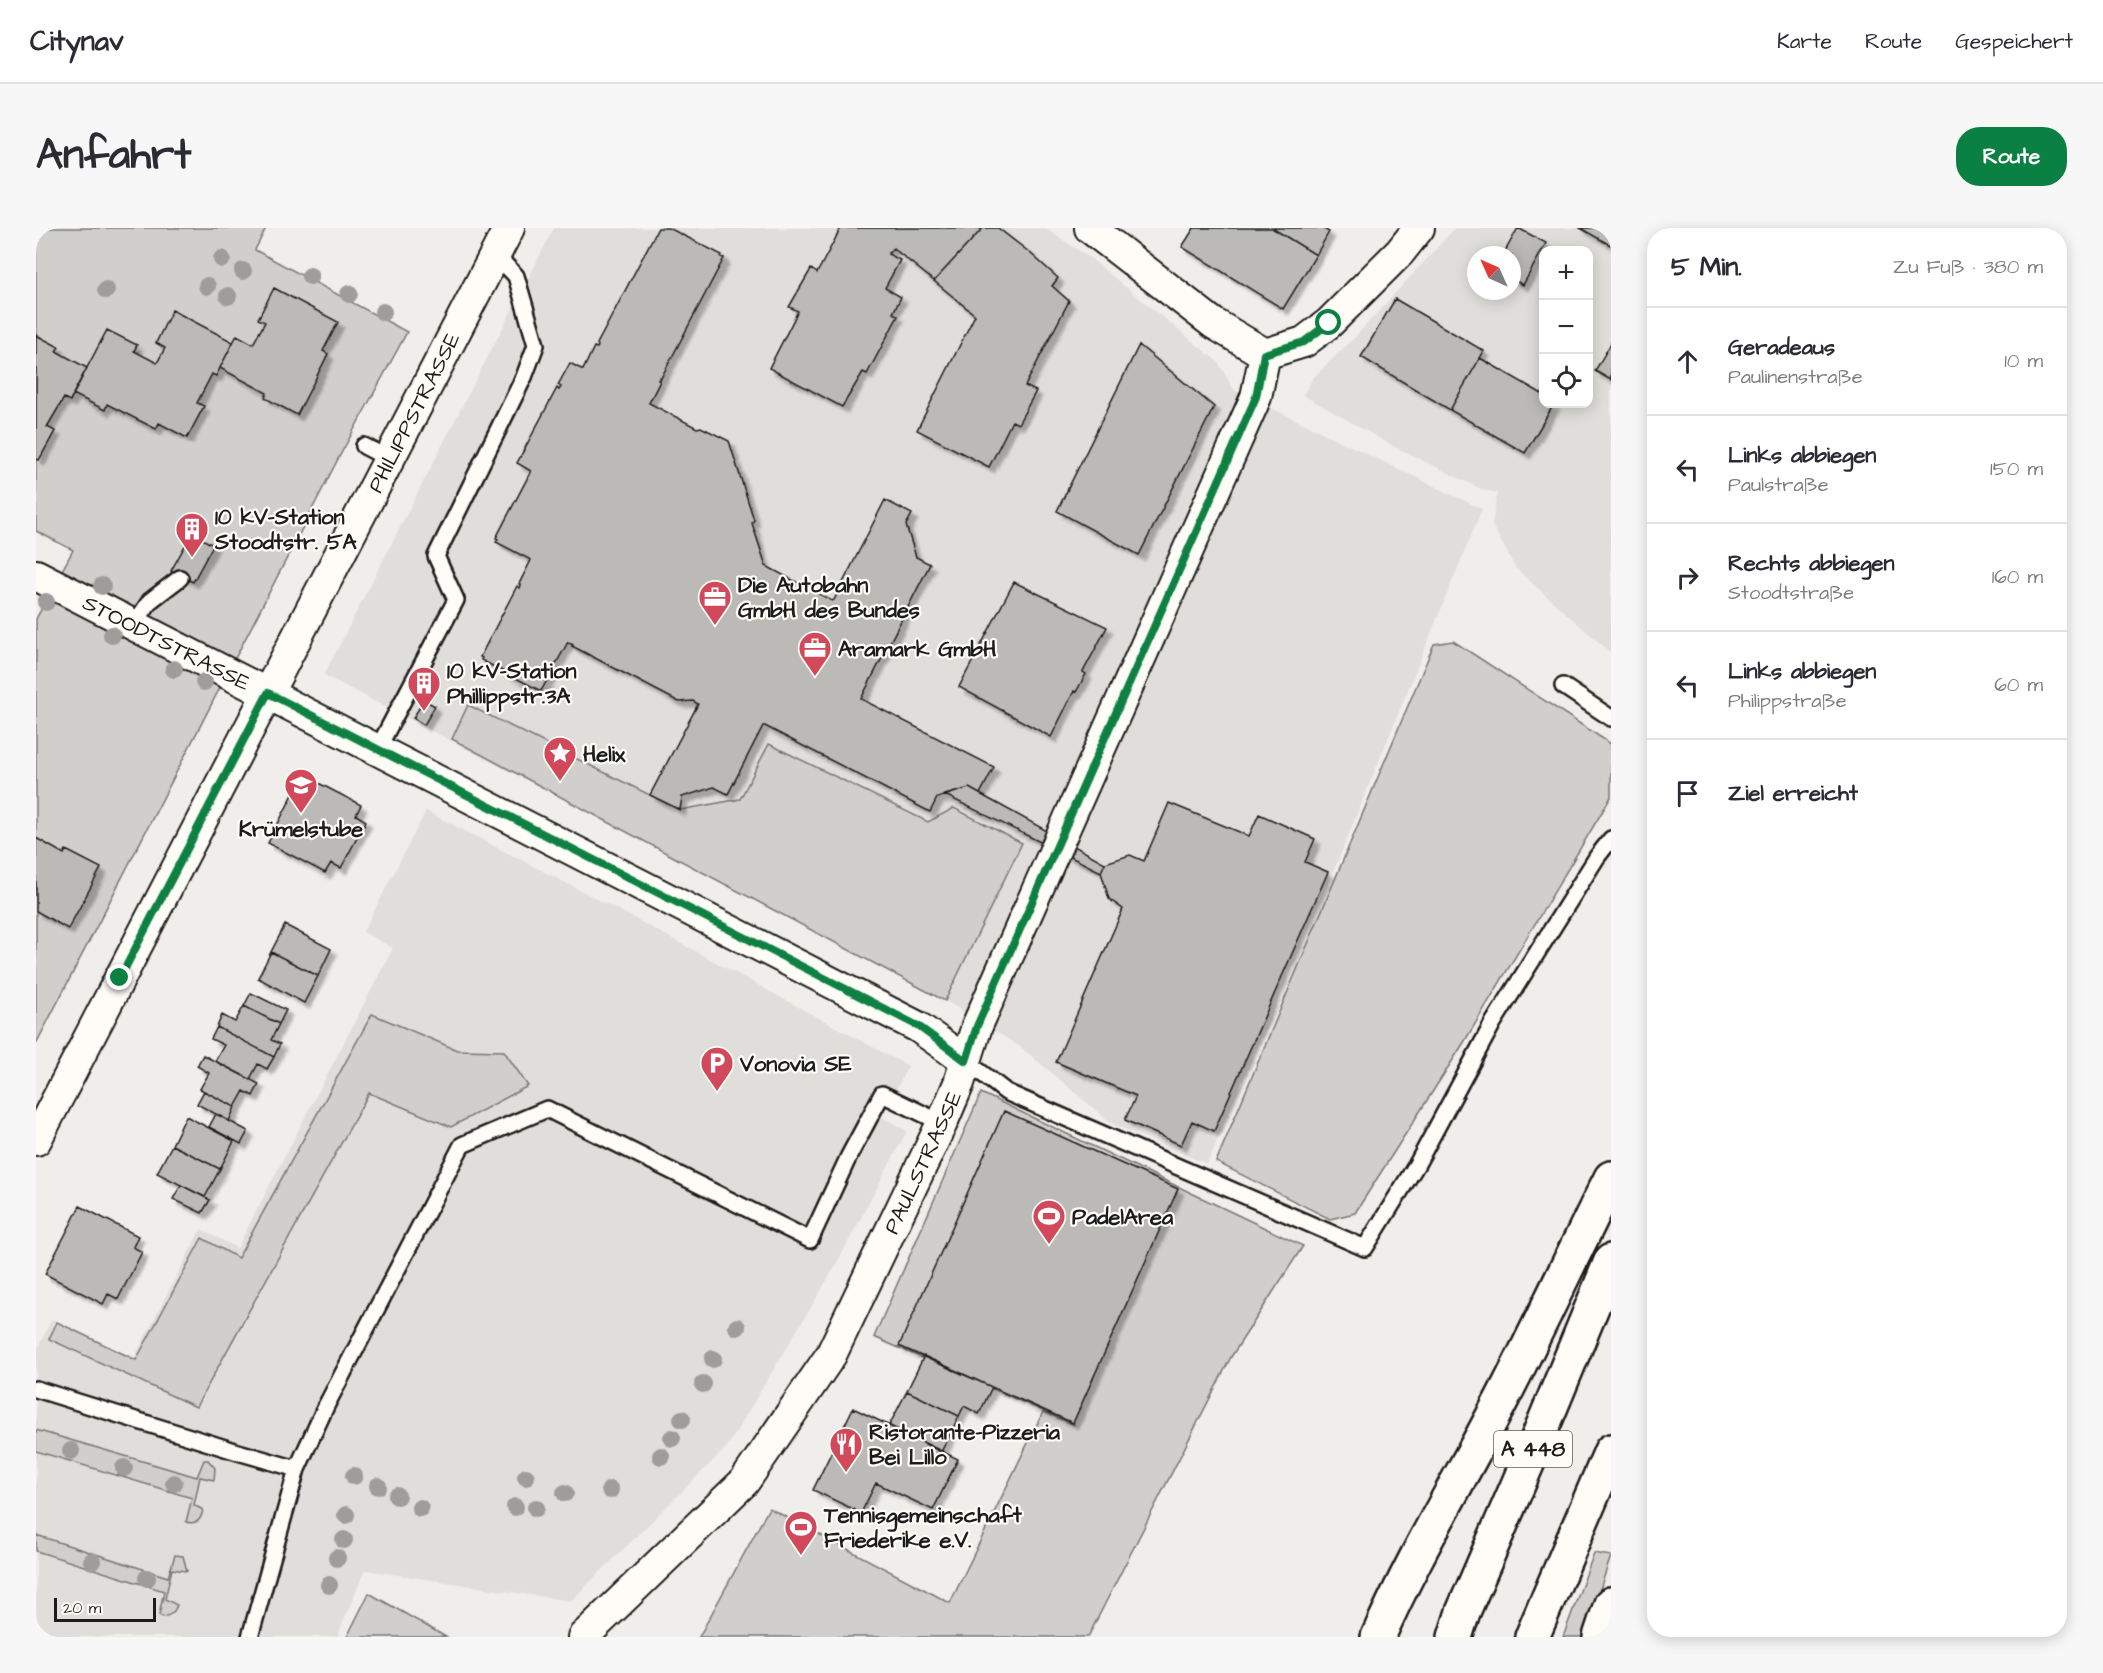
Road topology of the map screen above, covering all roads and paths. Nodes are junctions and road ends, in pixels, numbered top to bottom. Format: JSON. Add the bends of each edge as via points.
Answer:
{"nodes":[{"id":1,"x":1090,"y":228,"type":"edge"},
{"id":2,"x":1419,"y":228,"type":"edge"},
{"id":3,"x":502,"y":241,"type":"edge"},
{"id":4,"x":1264,"y":354,"type":"junction"},
{"id":5,"x":36,"y":575,"type":"edge"},
{"id":6,"x":180,"y":578,"type":"dead end"},
{"id":7,"x":134,"y":625,"type":"junction"},
{"id":8,"x":1563,"y":686,"type":"dead end"},
{"id":9,"x":268,"y":693,"type":"junction"},
{"id":10,"x":1611,"y":718,"type":"edge"},
{"id":11,"x":377,"y":750,"type":"junction"},
{"id":12,"x":1611,"y":839,"type":"edge"},
{"id":13,"x":966,"y":1061,"type":"junction"},
{"id":14,"x":942,"y":1123,"type":"junction"},
{"id":15,"x":36,"y":1140,"type":"edge"},
{"id":16,"x":1611,"y":1178,"type":"edge"},
{"id":17,"x":1611,"y":1261,"type":"edge"},
{"id":18,"x":36,"y":1389,"type":"edge"},
{"id":19,"x":1611,"y":1451,"type":"edge"},
{"id":20,"x":297,"y":1469,"type":"junction"},
{"id":21,"x":1611,"y":1604,"type":"edge"},
{"id":22,"x":250,"y":1637,"type":"edge"},
{"id":23,"x":583,"y":1637,"type":"edge"},
{"id":24,"x":1378,"y":1637,"type":"edge"},
{"id":25,"x":1455,"y":1637,"type":"edge"},
{"id":26,"x":1532,"y":1637,"type":"edge"},
{"id":27,"x":1600,"y":1637,"type":"edge"}],
"edges":[{"from":1,"to":4,"type":"street","via":[[1213,322]]},
{"from":2,"to":4,"type":"street","via":[[1329,323],[1304,342]]},
{"from":3,"to":9,"type":"street","name":"PHILIPPSTRASSE","via":[[376,453]]},
{"from":3,"to":11,"type":"lane","via":[[536,345],[436,556],[456,600]]},
{"from":4,"to":13,"type":"street","name":"PAULSTRASSE","via":[[1256,397],[977,1026]]},
{"from":5,"to":7,"type":"street","name":"STOODTSTRASSE"},
{"from":6,"to":7,"type":"lane","via":[[150,601]]},
{"from":7,"to":9,"type":"street","name":"STOODTSTRASSE"},
{"from":8,"to":10,"type":"lane"},
{"from":9,"to":11,"type":"street","name":"STOODTSTRASSE"},
{"from":9,"to":15,"type":"street","name":"PHILIPPSTRASSE"},
{"from":11,"to":13,"type":"street","name":"STOODTSTRASSE","via":[[918,1026]]},
{"from":12,"to":13,"type":"lane","via":[[1493,1023],[1417,1164],[1365,1248],[1006,1092]]},
{"from":13,"to":14,"type":"street","name":"PAULSTRASSE"},
{"from":14,"to":20,"type":"lane","via":[[882,1094],[810,1240],[546,1108],[462,1146]]},
{"from":14,"to":23,"type":"street","name":"PAULSTRASSE","via":[[831,1355],[744,1482]]},
{"from":16,"to":24,"type":"highway"},
{"from":17,"to":25,"type":"highway","number":"A 448","via":[[1462,1612]]},
{"from":18,"to":20,"type":"lane"},
{"from":19,"to":26,"type":"highway","number":"A 448"},
{"from":20,"to":22,"type":"lane"},
{"from":21,"to":27,"type":"highway"}]}
